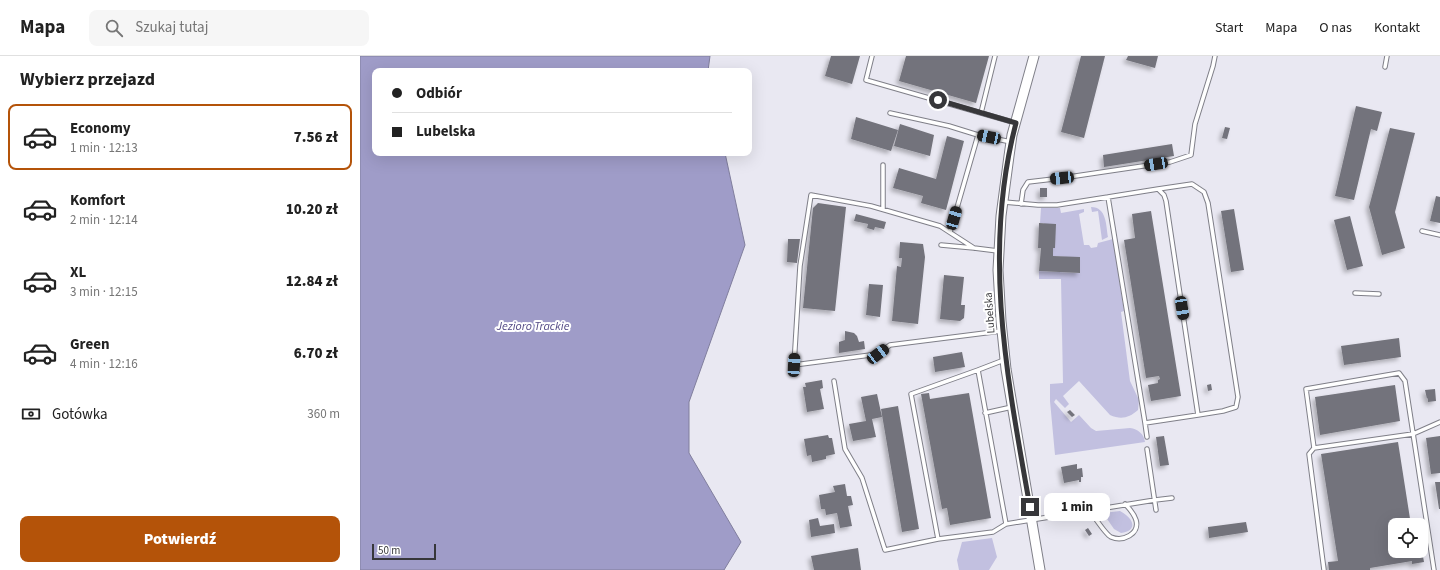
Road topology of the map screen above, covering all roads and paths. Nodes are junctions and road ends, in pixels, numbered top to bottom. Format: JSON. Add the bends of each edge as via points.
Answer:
{"nodes":[{"id":1,"x":872,"y":56,"type":"edge"},
{"id":2,"x":995,"y":56,"type":"edge"},
{"id":3,"x":1034,"y":56,"type":"edge"},
{"id":4,"x":1215,"y":56,"type":"edge"},
{"id":5,"x":1387,"y":56,"type":"edge"},
{"id":6,"x":1385,"y":67,"type":"dead end"},
{"id":7,"x":890,"y":113,"type":"dead end"},
{"id":8,"x":981,"y":113,"type":"junction"},
{"id":9,"x":1016,"y":123,"type":"junction"},
{"id":10,"x":978,"y":134,"type":"junction"},
{"id":11,"x":1011,"y":142,"type":"junction"},
{"id":12,"x":883,"y":165,"type":"dead end"},
{"id":13,"x":1158,"y":189,"type":"junction"},
{"id":14,"x":1108,"y":197,"type":"junction"},
{"id":15,"x":1002,"y":202,"type":"junction"},
{"id":16,"x":1021,"y":204,"type":"junction"},
{"id":17,"x":883,"y":209,"type":"junction"},
{"id":18,"x":950,"y":232,"type":"junction"},
{"id":19,"x":1422,"y":232,"type":"dead end"},
{"id":20,"x":1440,"y":235,"type":"edge"},
{"id":21,"x":941,"y":245,"type":"dead end"},
{"id":22,"x":974,"y":248,"type":"junction"},
{"id":23,"x":999,"y":251,"type":"junction"},
{"id":24,"x":1355,"y":294,"type":"dead end"},
{"id":25,"x":1379,"y":294,"type":"dead end"},
{"id":26,"x":1002,"y":331,"type":"junction"},
{"id":27,"x":1005,"y":360,"type":"junction"},
{"id":28,"x":978,"y":370,"type":"junction"},
{"id":29,"x":834,"y":381,"type":"dead end"},
{"id":30,"x":1013,"y":407,"type":"junction"},
{"id":31,"x":985,"y":413,"type":"junction"},
{"id":32,"x":1198,"y":415,"type":"junction"},
{"id":33,"x":1440,"y":422,"type":"edge"},
{"id":34,"x":1145,"y":423,"type":"junction"},
{"id":35,"x":1413,"y":434,"type":"junction"},
{"id":36,"x":1147,"y":437,"type":"dead end"},
{"id":37,"x":1314,"y":448,"type":"junction"},
{"id":38,"x":1147,"y":449,"type":"dead end"},
{"id":39,"x":1172,"y":498,"type":"dead end"},
{"id":40,"x":1155,"y":500,"type":"junction"},
{"id":41,"x":1126,"y":504,"type":"junction"},
{"id":42,"x":1089,"y":510,"type":"junction"},
{"id":43,"x":1156,"y":510,"type":"dead end"},
{"id":44,"x":1032,"y":520,"type":"junction"},
{"id":45,"x":1006,"y":524,"type":"junction"},
{"id":46,"x":938,"y":539,"type":"junction"},
{"id":47,"x":1040,"y":570,"type":"edge"},
{"id":48,"x":1324,"y":570,"type":"edge"},
{"id":49,"x":1434,"y":570,"type":"edge"}],
"edges":[{"from":1,"to":8,"type":"lane","via":[[866,80]]},
{"from":2,"to":8,"type":"lane"},
{"from":3,"to":9,"type":"street","name":"Lubelska"},
{"from":4,"to":16,"type":"lane","via":[[1195,124],[1191,155],[1170,162],[1028,182],[1023,190]]},
{"from":5,"to":6,"type":"lane"},
{"from":7,"to":10,"type":"lane"},
{"from":8,"to":9,"type":"lane"},
{"from":9,"to":11,"type":"street","name":"Lubelska"},
{"from":10,"to":11,"type":"lane"},
{"from":10,"to":18,"type":"lane"},
{"from":11,"to":15,"type":"street","name":"Lubelska"},
{"from":12,"to":17,"type":"lane"},
{"from":13,"to":14,"type":"lane"},
{"from":13,"to":32,"type":"lane","via":[[1164,194],[1166,201]]},
{"from":13,"to":32,"type":"lane","via":[[1192,184],[1204,192],[1208,203],[1238,397],[1236,407]]},
{"from":14,"to":16,"type":"lane","via":[[1057,204]]},
{"from":14,"to":34,"type":"lane"},
{"from":15,"to":16,"type":"lane"},
{"from":15,"to":23,"type":"street","name":"Lubelska"},
{"from":17,"to":18,"type":"lane","via":[[940,226]]},
{"from":17,"to":26,"type":"lane","via":[[811,195],[800,266],[794,365],[878,354],[890,345]]},
{"from":18,"to":22,"type":"lane"},
{"from":19,"to":20,"type":"lane"},
{"from":21,"to":22,"type":"lane"},
{"from":22,"to":23,"type":"lane"},
{"from":23,"to":26,"type":"street","name":"Lubelska"},
{"from":24,"to":25,"type":"lane"},
{"from":26,"to":27,"type":"street","name":"Lubelska"},
{"from":27,"to":28,"type":"lane"},
{"from":27,"to":30,"type":"street","name":"Lubelska"},
{"from":28,"to":31,"type":"lane"},
{"from":28,"to":46,"type":"lane","via":[[911,394]]},
{"from":29,"to":46,"type":"lane","via":[[845,449],[862,478],[885,550]]},
{"from":30,"to":31,"type":"lane"},
{"from":30,"to":44,"type":"street","name":"Lubelska"},
{"from":31,"to":45,"type":"lane"},
{"from":32,"to":34,"type":"lane"},
{"from":33,"to":35,"type":"lane"},
{"from":34,"to":36,"type":"lane"},
{"from":35,"to":37,"type":"lane"},
{"from":35,"to":37,"type":"lane","via":[[1405,381],[1399,373],[1306,389]]},
{"from":35,"to":49,"type":"lane"},
{"from":37,"to":48,"type":"lane","via":[[1309,454]]},
{"from":38,"to":40,"type":"lane"},
{"from":39,"to":40,"type":"lane"},
{"from":40,"to":41,"type":"lane"},
{"from":40,"to":43,"type":"lane"},
{"from":41,"to":42,"type":"lane"},
{"from":41,"to":42,"type":"lane","via":[[1137,521],[1135,530],[1129,537],[1120,539],[1110,537]]},
{"from":42,"to":44,"type":"lane"},
{"from":44,"to":45,"type":"lane"},
{"from":44,"to":47,"type":"street","name":"Lubelska"},
{"from":45,"to":46,"type":"lane","via":[[993,532]]}]}
